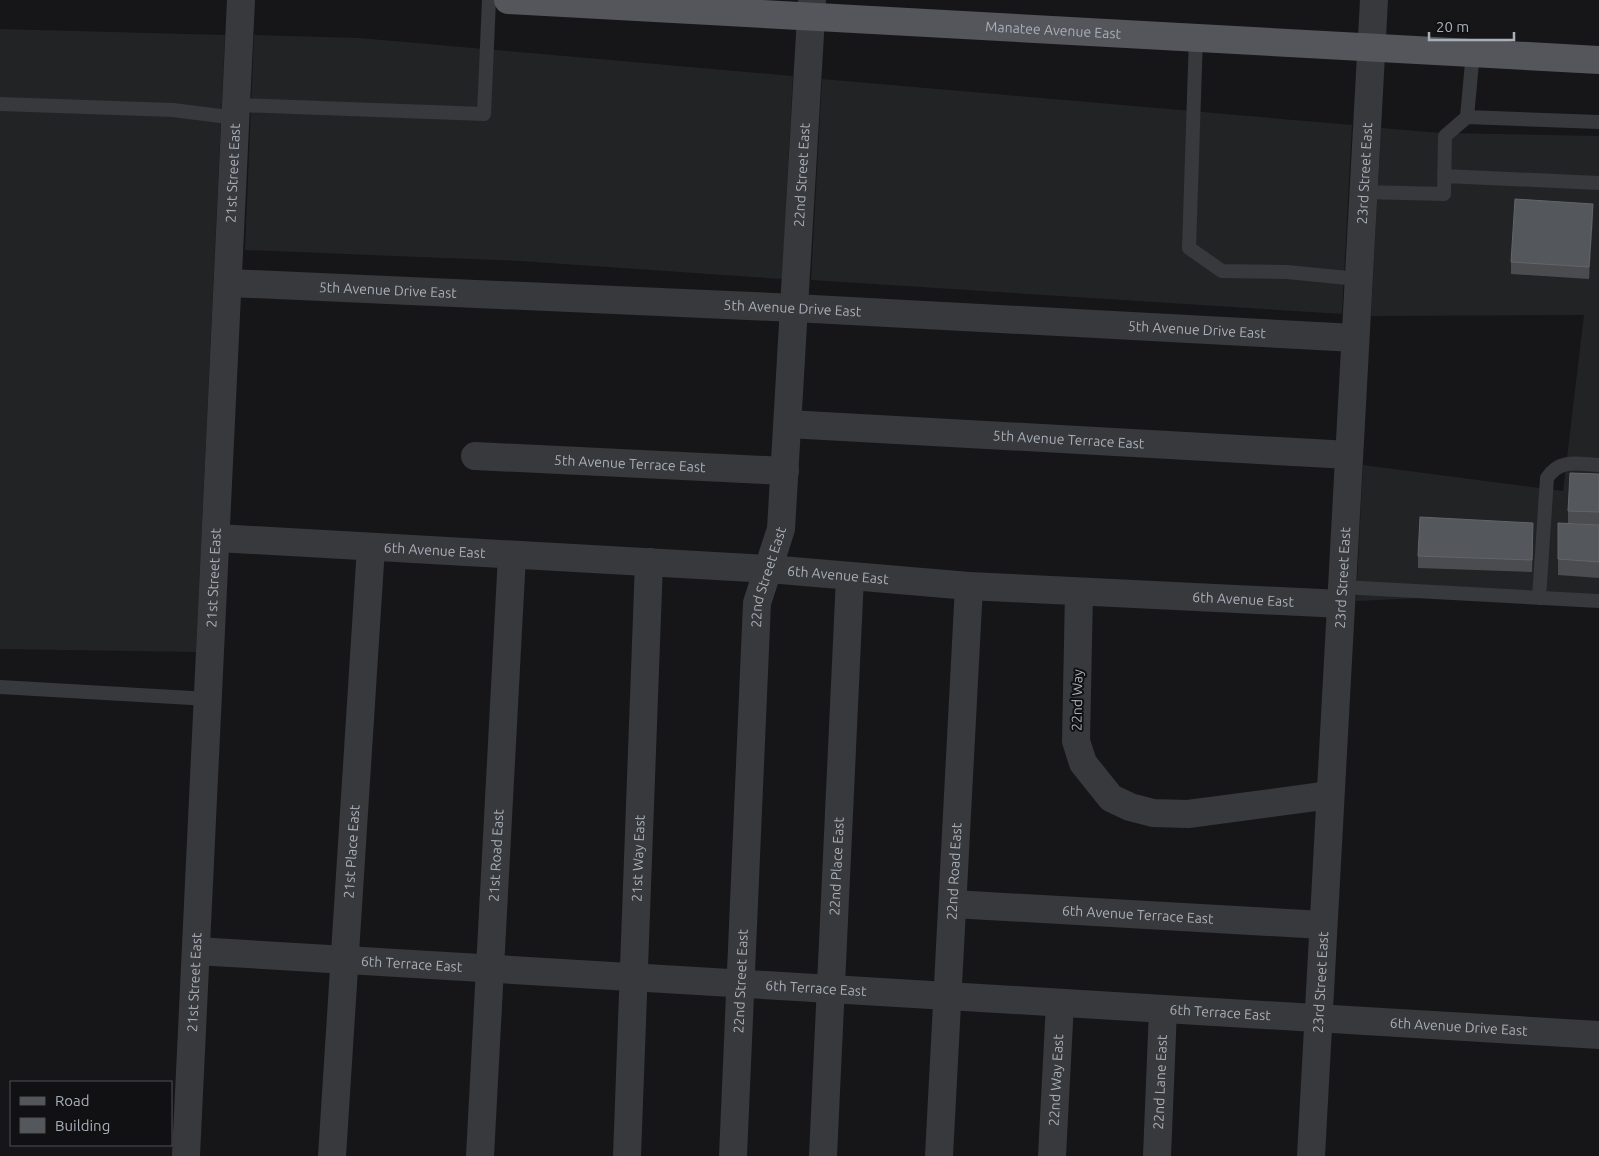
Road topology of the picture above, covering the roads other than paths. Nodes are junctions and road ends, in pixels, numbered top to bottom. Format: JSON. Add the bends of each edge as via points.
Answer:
{"nodes":[{"id":1,"x":241,"y":0,"type":"edge"},
{"id":2,"x":490,"y":0,"type":"edge"},
{"id":3,"x":508,"y":0,"type":"edge"},
{"id":4,"x":1374,"y":0,"type":"edge"},
{"id":5,"x":812,"y":8,"type":"edge"},
{"id":6,"x":1196,"y":36,"type":"junction"},
{"id":7,"x":1370,"y":46,"type":"junction"},
{"id":8,"x":1473,"y":52,"type":"junction"},
{"id":9,"x":1599,"y":60,"type":"edge"},
{"id":10,"x":0,"y":104,"type":"edge"},
{"id":11,"x":236,"y":111,"type":"junction"},
{"id":12,"x":1467,"y":116,"type":"junction"},
{"id":13,"x":1599,"y":122,"type":"edge"},
{"id":14,"x":1444,"y":176,"type":"junction"},
{"id":15,"x":1599,"y":183,"type":"edge"},
{"id":16,"x":1363,"y":192,"type":"junction"},
{"id":17,"x":1358,"y":279,"type":"junction"},
{"id":18,"x":229,"y":283,"type":"junction"},
{"id":19,"x":795,"y":308,"type":"junction"},
{"id":20,"x":1355,"y":338,"type":"junction"},
{"id":21,"x":788,"y":424,"type":"junction"},
{"id":22,"x":1349,"y":455,"type":"junction"},
{"id":23,"x":475,"y":456,"type":"dead end"},
{"id":24,"x":1599,"y":465,"type":"edge"},
{"id":25,"x":785,"y":471,"type":"junction"},
{"id":26,"x":217,"y":538,"type":"junction"},
{"id":27,"x":371,"y":547,"type":"junction"},
{"id":28,"x":512,"y":555,"type":"junction"},
{"id":29,"x":650,"y":562,"type":"junction"},
{"id":30,"x":769,"y":569,"type":"junction"},
{"id":31,"x":850,"y":577,"type":"junction"},
{"id":32,"x":969,"y":586,"type":"junction"},
{"id":33,"x":1079,"y":592,"type":"junction"},
{"id":34,"x":1341,"y":596,"type":"junction"},
{"id":35,"x":1539,"y":598,"type":"junction"},
{"id":36,"x":1599,"y":601,"type":"edge"},
{"id":37,"x":0,"y":687,"type":"edge"},
{"id":38,"x":208,"y":699,"type":"junction"},
{"id":39,"x":1330,"y":795,"type":"junction"},
{"id":40,"x":953,"y":904,"type":"junction"},
{"id":41,"x":1323,"y":925,"type":"junction"},
{"id":42,"x":196,"y":951,"type":"junction"},
{"id":43,"x":344,"y":960,"type":"junction"},
{"id":44,"x":490,"y":968,"type":"junction"},
{"id":45,"x":634,"y":976,"type":"junction"},
{"id":46,"x":742,"y":983,"type":"junction"},
{"id":47,"x":832,"y":990,"type":"junction"},
{"id":48,"x":947,"y":995,"type":"junction"},
{"id":49,"x":1060,"y":1003,"type":"junction"},
{"id":50,"x":1163,"y":1009,"type":"junction"},
{"id":51,"x":1318,"y":1018,"type":"junction"},
{"id":52,"x":1599,"y":1035,"type":"edge"},
{"id":53,"x":186,"y":1156,"type":"edge"},
{"id":54,"x":332,"y":1156,"type":"edge"},
{"id":55,"x":480,"y":1156,"type":"edge"},
{"id":56,"x":627,"y":1156,"type":"edge"},
{"id":57,"x":733,"y":1156,"type":"edge"},
{"id":58,"x":824,"y":1156,"type":"edge"},
{"id":59,"x":939,"y":1156,"type":"edge"},
{"id":60,"x":1052,"y":1156,"type":"edge"},
{"id":61,"x":1157,"y":1156,"type":"edge"},
{"id":62,"x":1311,"y":1156,"type":"edge"}],
"edges":[{"from":1,"to":11,"type":"street","name":"21st Street East"},
{"from":2,"to":11,"type":"lane","via":[[484,114]]},
{"from":3,"to":5,"type":"main road","name":"Manatee Avenue East"},
{"from":4,"to":7,"type":"street","name":"23rd Street East"},
{"from":5,"to":6,"type":"main road","name":"Manatee Avenue East"},
{"from":5,"to":19,"type":"street","name":"22nd Street East"},
{"from":6,"to":7,"type":"main road","name":"Manatee Avenue East"},
{"from":6,"to":17,"type":"lane","via":[[1189,248],[1222,272],[1287,272]]},
{"from":7,"to":8,"type":"main road","name":"Manatee Avenue East"},
{"from":7,"to":16,"type":"street","name":"23rd Street East"},
{"from":8,"to":9,"type":"main road","name":"Manatee Avenue East"},
{"from":8,"to":12,"type":"lane"},
{"from":10,"to":11,"type":"lane"},
{"from":11,"to":18,"type":"street","name":"21st Street East"},
{"from":12,"to":13,"type":"lane"},
{"from":12,"to":14,"type":"lane","via":[[1446,136]]},
{"from":14,"to":15,"type":"lane"},
{"from":14,"to":16,"type":"lane","via":[[1444,194]]},
{"from":16,"to":17,"type":"street","name":"23rd Street East"},
{"from":17,"to":20,"type":"street","name":"23rd Street East"},
{"from":18,"to":19,"type":"street","name":"5th Avenue Drive East"},
{"from":18,"to":26,"type":"street","name":"21st Street East"},
{"from":19,"to":20,"type":"street","name":"5th Avenue Drive East"},
{"from":19,"to":21,"type":"street","name":"22nd Street East"},
{"from":20,"to":22,"type":"street","name":"23rd Street East"},
{"from":21,"to":22,"type":"street","name":"5th Avenue Terrace East"},
{"from":21,"to":25,"type":"street","name":"22nd Street East"},
{"from":22,"to":34,"type":"street","name":"23rd Street East"},
{"from":23,"to":25,"type":"street","name":"5th Avenue Terrace East"},
{"from":24,"to":35,"type":"lane","via":[[1568,464],[1553,468],[1546,478]]},
{"from":25,"to":30,"type":"street","name":"22nd Street East","via":[[781,529]]},
{"from":26,"to":27,"type":"street","name":"6th Avenue East"},
{"from":26,"to":38,"type":"street","name":"21st Street East"},
{"from":27,"to":28,"type":"street","name":"6th Avenue East"},
{"from":27,"to":43,"type":"street","name":"21st Place East"},
{"from":28,"to":29,"type":"street","name":"6th Avenue East"},
{"from":28,"to":44,"type":"street","name":"21st Road East"},
{"from":29,"to":30,"type":"street","name":"6th Avenue East"},
{"from":29,"to":45,"type":"street","name":"21st Way East"},
{"from":30,"to":31,"type":"street","name":"6th Avenue East"},
{"from":30,"to":46,"type":"street","name":"22nd Street East","via":[[757,603]]},
{"from":31,"to":32,"type":"street","name":"6th Avenue East"},
{"from":31,"to":47,"type":"street","name":"22nd Place East"},
{"from":32,"to":33,"type":"street","name":"6th Avenue East"},
{"from":32,"to":40,"type":"street","name":"22nd Road East"},
{"from":33,"to":34,"type":"street","name":"6th Avenue East"},
{"from":33,"to":39,"type":"street","name":"22nd Way","via":[[1076,741],[1083,763],[1111,798],[1154,813],[1188,814]]},
{"from":34,"to":35,"type":"lane","name":"6th Avenue East"},
{"from":34,"to":39,"type":"street","name":"23rd Street East"},
{"from":35,"to":36,"type":"lane","name":"6th Avenue East"},
{"from":37,"to":38,"type":"lane"},
{"from":38,"to":42,"type":"street","name":"21st Street East"},
{"from":39,"to":41,"type":"street","name":"23rd Street East"},
{"from":40,"to":41,"type":"street","name":"6th Avenue Terrace East"},
{"from":40,"to":48,"type":"street","name":"22nd Road East"},
{"from":41,"to":51,"type":"street","name":"23rd Street East"},
{"from":42,"to":43,"type":"street","name":"6th Terrace East"},
{"from":42,"to":53,"type":"street","name":"21st Street East"},
{"from":43,"to":44,"type":"street","name":"6th Terrace East"},
{"from":43,"to":54,"type":"street","name":"21st Place East"},
{"from":44,"to":45,"type":"street","name":"6th Terrace East"},
{"from":44,"to":55,"type":"street","name":"21st Road East"},
{"from":45,"to":46,"type":"street","name":"6th Terrace East"},
{"from":45,"to":56,"type":"street","name":"21st Way East"},
{"from":46,"to":47,"type":"street","name":"6th Terrace East"},
{"from":46,"to":57,"type":"street","name":"22nd Street East"},
{"from":47,"to":48,"type":"street","name":"6th Terrace East"},
{"from":47,"to":58,"type":"street","name":"22nd Place East"},
{"from":48,"to":49,"type":"street","name":"6th Terrace East"},
{"from":48,"to":59,"type":"street","name":"22nd Road East"},
{"from":49,"to":50,"type":"street","name":"6th Terrace East"},
{"from":49,"to":60,"type":"street","name":"22nd Way East"},
{"from":50,"to":51,"type":"street","name":"6th Terrace East"},
{"from":50,"to":61,"type":"street","name":"22nd Lane East"},
{"from":51,"to":52,"type":"street","name":"6th Avenue Drive East"},
{"from":51,"to":62,"type":"street","name":"23rd Street East"}]}
